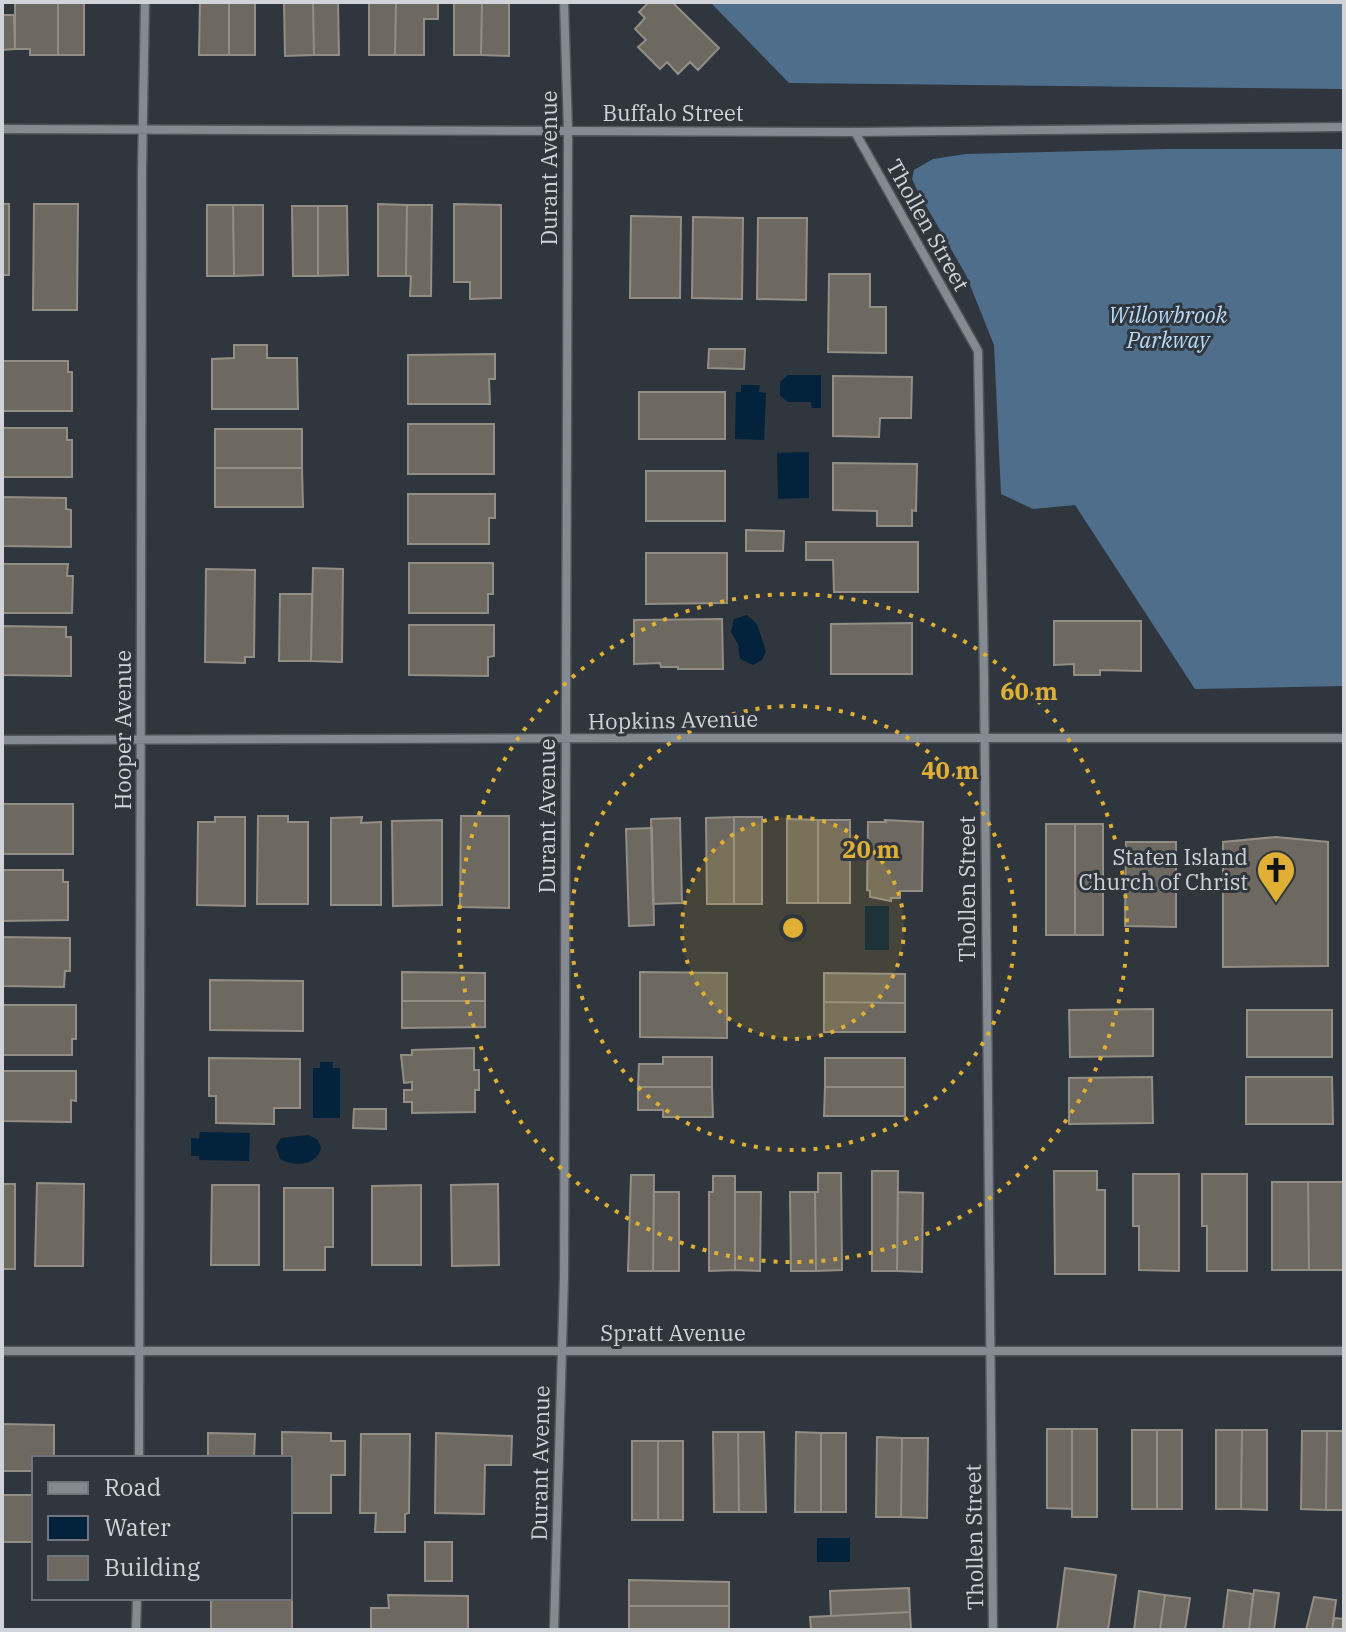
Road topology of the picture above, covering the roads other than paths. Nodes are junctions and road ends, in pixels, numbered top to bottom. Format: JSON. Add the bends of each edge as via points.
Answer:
{"nodes":[{"id":1,"x":145,"y":2,"type":"edge"},
{"id":2,"x":564,"y":2,"type":"edge"},
{"id":3,"x":1344,"y":127,"type":"edge"},
{"id":4,"x":2,"y":129,"type":"edge"},
{"id":5,"x":142,"y":129,"type":"junction"},
{"id":6,"x":568,"y":130,"type":"junction"},
{"id":7,"x":855,"y":132,"type":"junction"},
{"id":8,"x":984,"y":735,"type":"junction"},
{"id":9,"x":1344,"y":738,"type":"edge"},
{"id":10,"x":565,"y":739,"type":"junction"},
{"id":11,"x":2,"y":740,"type":"edge"},
{"id":12,"x":141,"y":740,"type":"junction"},
{"id":13,"x":2,"y":1351,"type":"edge"},
{"id":14,"x":141,"y":1351,"type":"junction"},
{"id":15,"x":989,"y":1351,"type":"junction"},
{"id":16,"x":1344,"y":1351,"type":"edge"},
{"id":17,"x":561,"y":1352,"type":"junction"},
{"id":18,"x":139,"y":1456,"type":"edge"},
{"id":19,"x":137,"y":1600,"type":"edge"},
{"id":20,"x":136,"y":1630,"type":"edge"},
{"id":21,"x":554,"y":1630,"type":"edge"},
{"id":22,"x":993,"y":1630,"type":"edge"}],
"edges":[{"from":1,"to":5,"type":"street","name":"Hooper Avenue"},
{"from":2,"to":6,"type":"street","name":"Durant Avenue"},
{"from":3,"to":7,"type":"street","name":"Buffalo Street"},
{"from":4,"to":5,"type":"street","name":"Buffalo Street"},
{"from":5,"to":6,"type":"street","name":"Buffalo Street"},
{"from":5,"to":12,"type":"street","name":"Hooper Avenue"},
{"from":6,"to":7,"type":"street","name":"Buffalo Street"},
{"from":6,"to":10,"type":"street","name":"Durant Avenue"},
{"from":7,"to":8,"type":"street","name":"Thollen Street","via":[[978,351]]},
{"from":8,"to":9,"type":"street","name":"Hopkins Avenue"},
{"from":8,"to":10,"type":"street","name":"Hopkins Avenue"},
{"from":8,"to":15,"type":"street","name":"Thollen Street"},
{"from":10,"to":12,"type":"street","name":"Hopkins Avenue"},
{"from":10,"to":17,"type":"street","name":"Durant Avenue"},
{"from":11,"to":12,"type":"street","name":"Hopkins Avenue"},
{"from":12,"to":14,"type":"street","name":"Hooper Avenue"},
{"from":13,"to":14,"type":"street","name":"Spratt Avenue"},
{"from":14,"to":17,"type":"street","name":"Spratt Avenue"},
{"from":14,"to":18,"type":"street","name":"Hooper Avenue"},
{"from":15,"to":16,"type":"street","name":"Spratt Avenue"},
{"from":15,"to":17,"type":"street","name":"Spratt Avenue"},
{"from":15,"to":22,"type":"street","name":"Thollen Street"},
{"from":17,"to":21,"type":"street","name":"Durant Avenue"},
{"from":19,"to":20,"type":"street"}]}
